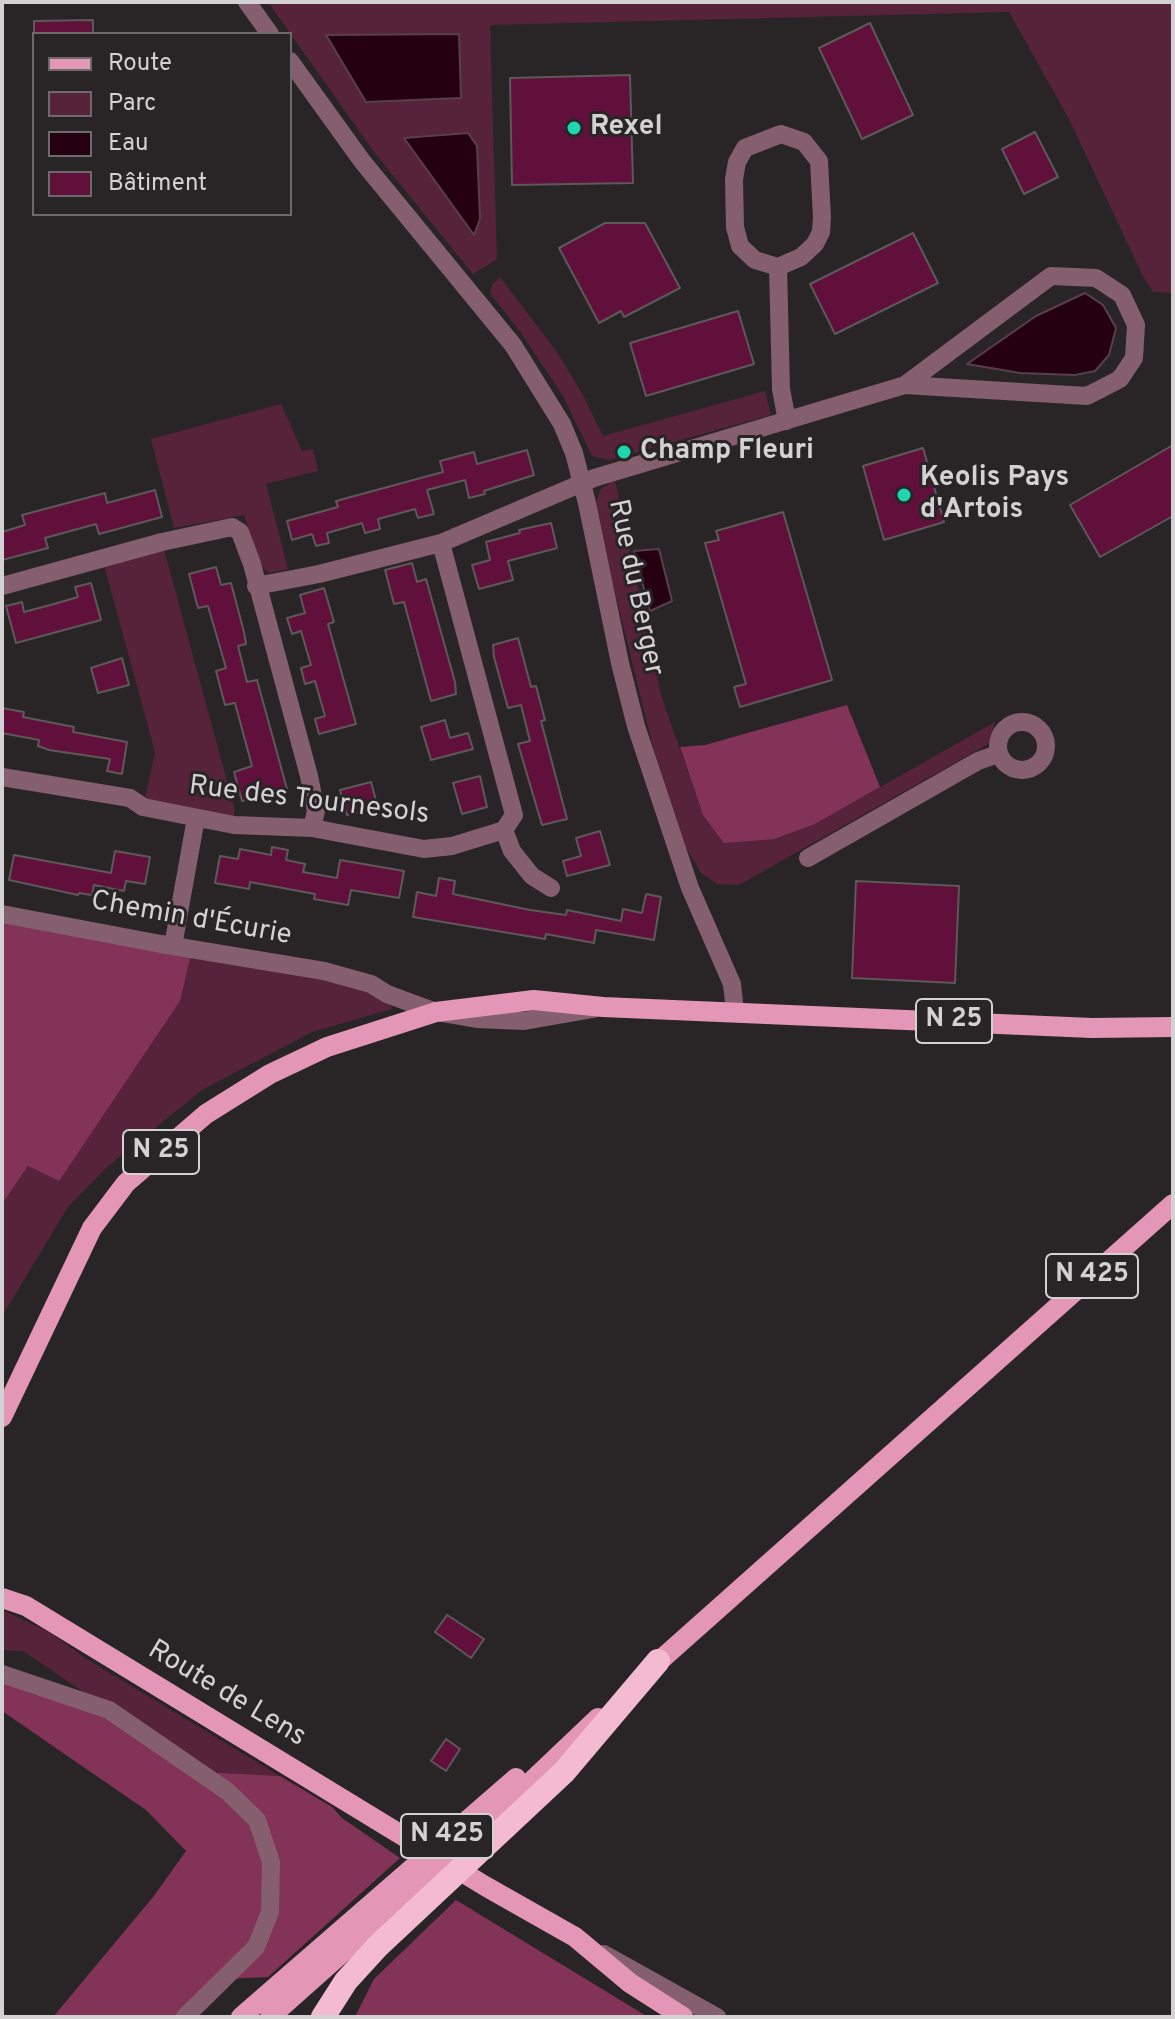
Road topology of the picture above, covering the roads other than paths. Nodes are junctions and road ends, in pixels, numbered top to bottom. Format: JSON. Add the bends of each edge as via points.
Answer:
{"nodes":[{"id":1,"x":247,"y":2,"type":"edge"},
{"id":2,"x":269,"y":32,"type":"edge"},
{"id":3,"x":292,"y":64,"type":"edge"},
{"id":4,"x":778,"y":267,"type":"junction"},
{"id":5,"x":905,"y":385,"type":"junction"},
{"id":6,"x":787,"y":421,"type":"junction"},
{"id":7,"x":582,"y":484,"type":"junction"},
{"id":8,"x":441,"y":543,"type":"junction"},
{"id":9,"x":2,"y":586,"type":"edge"},
{"id":10,"x":256,"y":586,"type":"junction"},
{"id":11,"x":998,"y":754,"type":"dead end"},
{"id":12,"x":2,"y":777,"type":"edge"},
{"id":13,"x":196,"y":818,"type":"junction"},
{"id":14,"x":312,"y":828,"type":"junction"},
{"id":15,"x":504,"y":830,"type":"junction"},
{"id":16,"x":808,"y":858,"type":"dead end"},
{"id":17,"x":551,"y":888,"type":"dead end"},
{"id":18,"x":2,"y":914,"type":"edge"},
{"id":19,"x":173,"y":946,"type":"junction"},
{"id":20,"x":387,"y":994,"type":"junction"},
{"id":21,"x":735,"y":1011,"type":"junction"},
{"id":22,"x":436,"y":1012,"type":"junction"},
{"id":23,"x":387,"y":1027,"type":"junction"},
{"id":24,"x":1173,"y":1027,"type":"edge"},
{"id":25,"x":1173,"y":1204,"type":"edge"},
{"id":26,"x":2,"y":1417,"type":"edge"},
{"id":27,"x":2,"y":1580,"type":"edge"},
{"id":28,"x":2,"y":1598,"type":"edge"},
{"id":29,"x":26,"y":1606,"type":"junction"},
{"id":30,"x":658,"y":1661,"type":"junction"},
{"id":31,"x":2,"y":1674,"type":"edge"},
{"id":32,"x":575,"y":1937,"type":"junction"},
{"id":33,"x":185,"y":2017,"type":"edge"},
{"id":34,"x":241,"y":2017,"type":"edge"},
{"id":35,"x":270,"y":2017,"type":"edge"},
{"id":36,"x":323,"y":2017,"type":"edge"},
{"id":37,"x":683,"y":2017,"type":"edge"},
{"id":38,"x":717,"y":2017,"type":"edge"}],
"edges":[{"from":1,"to":2,"type":"street"},
{"from":3,"to":7,"type":"street","name":"Rue du Berger","via":[[362,161],[513,345],[562,424]]},
{"from":4,"to":4,"type":"street","via":[[755,260],[740,246],[734,179],[745,148],[781,134],[804,142],[819,161],[822,217],[815,244]]},
{"from":4,"to":6,"type":"street","via":[[781,389]]},
{"from":5,"to":5,"type":"street","via":[[1087,396],[1120,379],[1134,358],[1136,325],[1122,295],[1096,278],[1051,276]]},
{"from":5,"to":6,"type":"street"},
{"from":6,"to":7,"type":"street"},
{"from":7,"to":8,"type":"street"},
{"from":7,"to":21,"type":"street","name":"Rue du Berger","via":[[636,726],[690,888],[732,984]]},
{"from":8,"to":10,"type":"street"},
{"from":8,"to":15,"type":"street","via":[[514,815]]},
{"from":9,"to":10,"type":"street","via":[[232,527],[240,532]]},
{"from":10,"to":14,"type":"street","via":[[309,776],[316,811]]},
{"from":11,"to":16,"type":"street"},
{"from":12,"to":13,"type":"street","name":"Rue des Tournesols","via":[[130,798],[143,807]]},
{"from":13,"to":14,"type":"street","name":"Rue des Tournesols"},
{"from":13,"to":19,"type":"street"},
{"from":14,"to":15,"type":"street","name":"Rue des Tournesols","via":[[424,849]]},
{"from":15,"to":17,"type":"street","via":[[512,851],[532,876]]},
{"from":18,"to":19,"type":"street","name":"Chemin d'Écurie"},
{"from":19,"to":20,"type":"street","name":"Chemin d'Écurie","via":[[324,971]]},
{"from":20,"to":22,"type":"street","name":"Chemin d'Écurie"},
{"from":20,"to":23,"type":"street","via":[[392,1009]]},
{"from":21,"to":22,"type":"main road","number":"N 25","via":[[534,1000]]},
{"from":21,"to":24,"type":"main road","number":"N 25"},
{"from":22,"to":23,"type":"main road","number":"N 25"},
{"from":23,"to":26,"type":"main road","number":"N 25","via":[[270,1074],[206,1114],[126,1183],[92,1228]]},
{"from":25,"to":30,"type":"main road","number":"N 425"},
{"from":27,"to":29,"type":"main road"},
{"from":28,"to":29,"type":"main road"},
{"from":29,"to":32,"type":"main road","name":"Route de Lens"},
{"from":30,"to":34,"type":"main road","number":"N 425"},
{"from":30,"to":35,"type":"main road","number":"N 425","via":[[478,1832]]},
{"from":30,"to":36,"type":"highway","via":[[564,1772],[378,1946]]},
{"from":31,"to":33,"type":"street","via":[[109,1710],[227,1791],[257,1820],[271,1862],[270,1912],[256,1947]]},
{"from":32,"to":37,"type":"main road","name":"Route de Lens","via":[[630,1983]]},
{"from":32,"to":38,"type":"street"}]}
